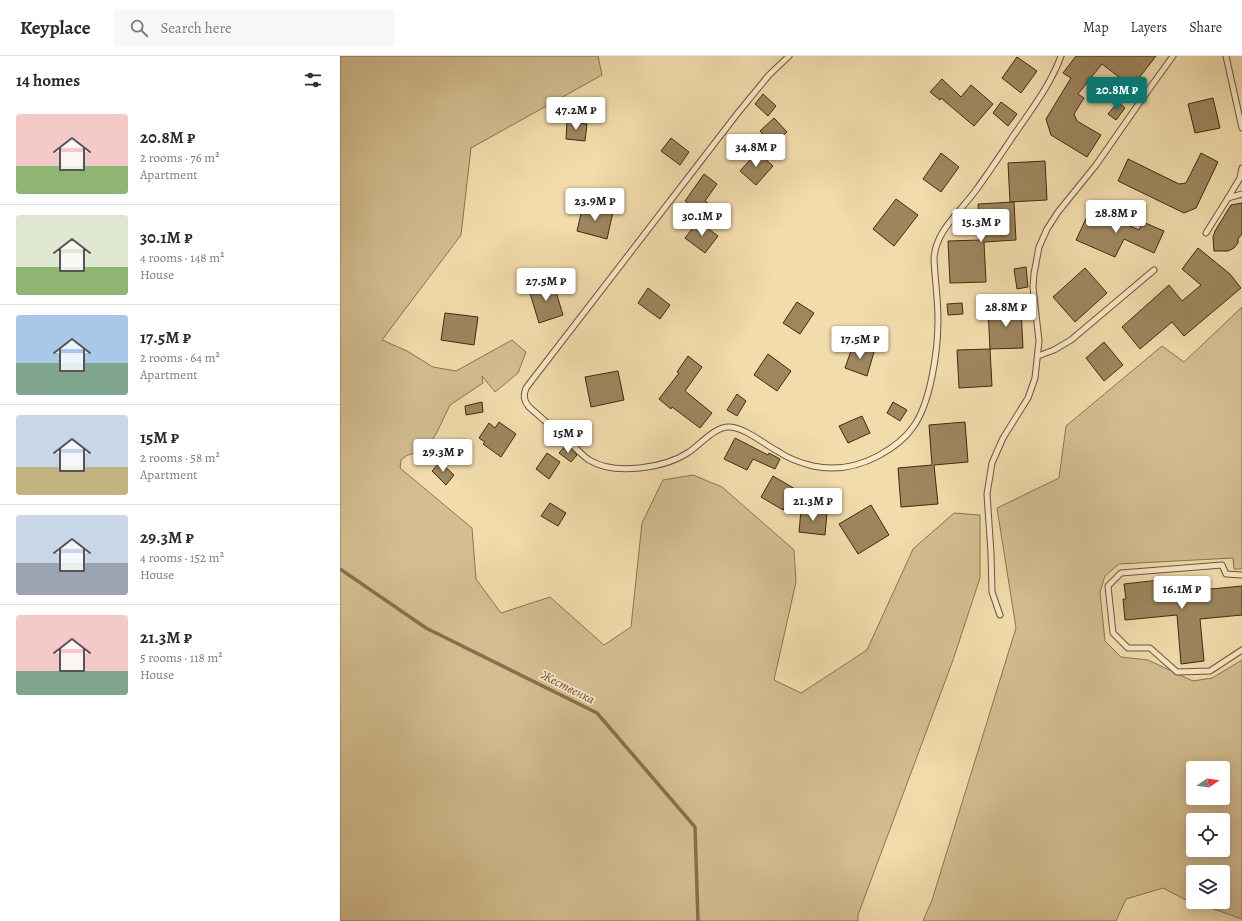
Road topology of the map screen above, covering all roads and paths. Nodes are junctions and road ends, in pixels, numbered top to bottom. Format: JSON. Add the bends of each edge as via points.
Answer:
{"nodes":[{"id":1,"x":789,"y":56,"type":"edge"},
{"id":2,"x":1061,"y":56,"type":"edge"},
{"id":3,"x":1173,"y":56,"type":"edge"},
{"id":4,"x":1226,"y":56,"type":"edge"},
{"id":5,"x":1094,"y":82,"type":"dead end"},
{"id":6,"x":1147,"y":92,"type":"junction"},
{"id":7,"x":1242,"y":128,"type":"edge"},
{"id":8,"x":1242,"y":168,"type":"edge"},
{"id":9,"x":1242,"y":194,"type":"edge"},
{"id":10,"x":1228,"y":198,"type":"junction"},
{"id":11,"x":1206,"y":233,"type":"dead end"},
{"id":12,"x":1154,"y":270,"type":"dead end"},
{"id":13,"x":1038,"y":356,"type":"junction"},
{"id":14,"x":1242,"y":575,"type":"edge"},
{"id":15,"x":1000,"y":615,"type":"dead end"},
{"id":16,"x":1242,"y":650,"type":"edge"}],
"edges":[{"from":1,"to":2,"type":"lane","via":[[745,104],[526,388],[524,397],[529,407],[589,460],[617,468],[657,466],[688,453],[720,428],[729,427],[743,430],[790,458],[826,468],[842,468],[868,462],[901,440],[920,416],[931,377],[938,332],[934,252],[938,239],[1039,100]]},
{"from":3,"to":6,"type":"lane"},
{"from":4,"to":7,"type":"lane"},
{"from":5,"to":6,"type":"lane","via":[[1122,92]]},
{"from":6,"to":13,"type":"lane","via":[[1096,165],[1058,212],[1039,246],[1033,287],[1038,323]]},
{"from":8,"to":10,"type":"lane","via":[[1240,178]]},
{"from":9,"to":10,"type":"lane"},
{"from":10,"to":11,"type":"lane"},
{"from":12,"to":13,"type":"lane","via":[[1071,340]]},
{"from":13,"to":15,"type":"lane","via":[[1035,378],[1028,398],[1003,438],[992,463],[989,478],[987,494],[992,592]]},
{"from":14,"to":16,"type":"lane","via":[[1226,574],[1222,566],[1121,573],[1108,586],[1113,634],[1128,648],[1150,648],[1177,672],[1210,671]]}]}
